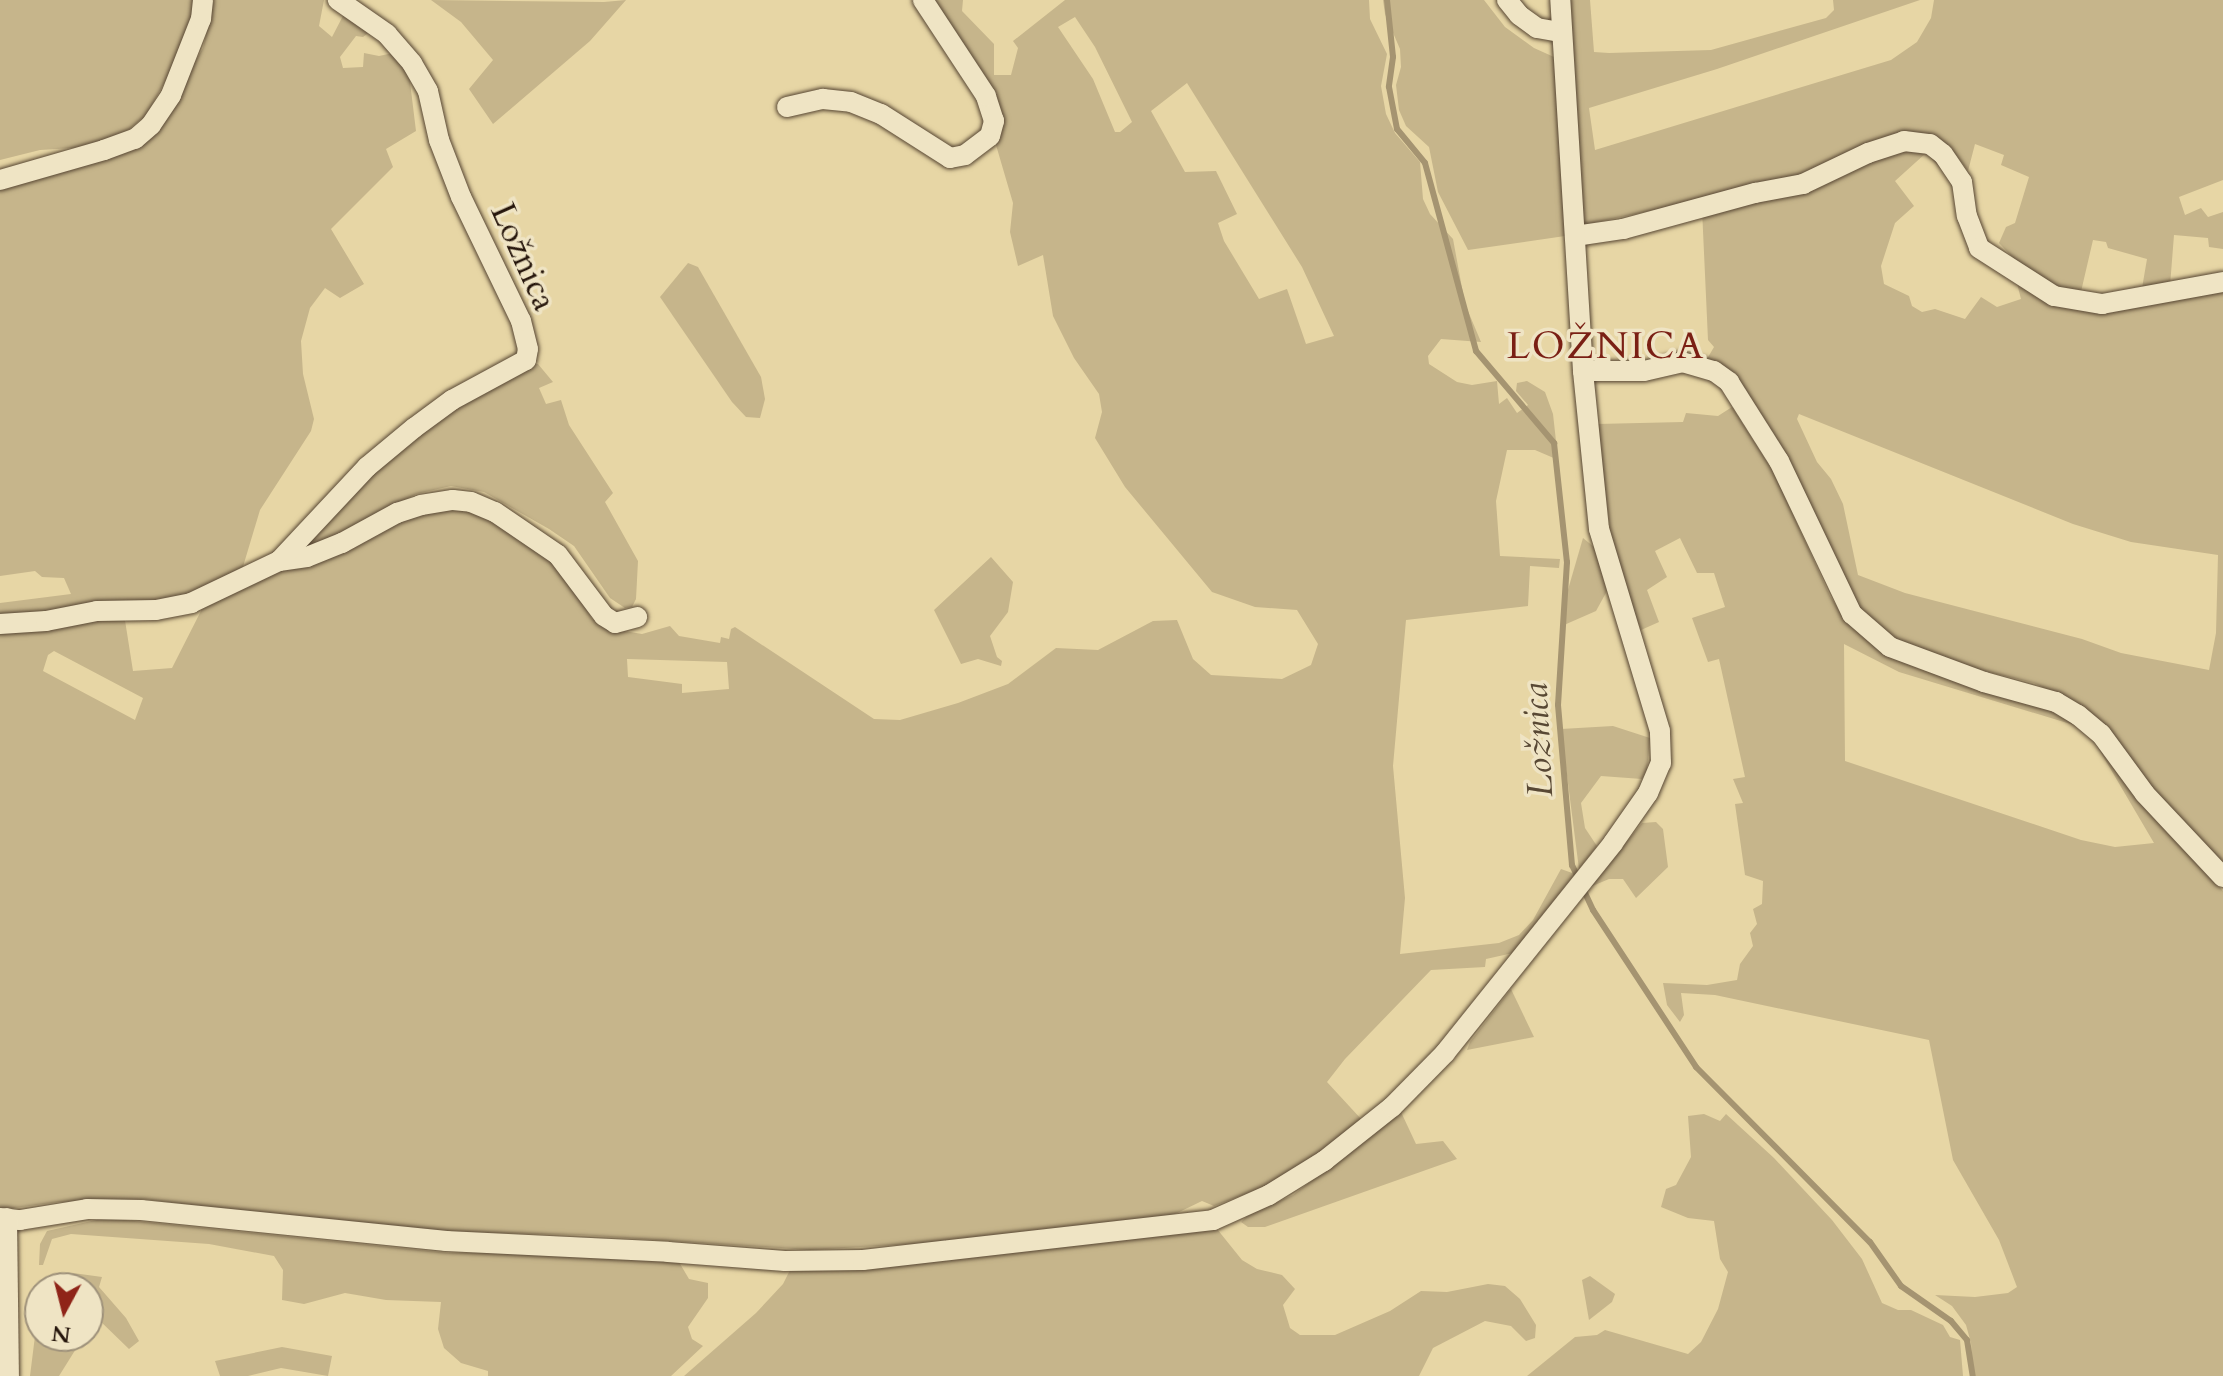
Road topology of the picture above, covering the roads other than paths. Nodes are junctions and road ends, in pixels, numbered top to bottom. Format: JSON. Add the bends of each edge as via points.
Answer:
{"nodes":[{"id":1,"x":203,"y":0,"type":"edge"},
{"id":2,"x":338,"y":0,"type":"edge"},
{"id":3,"x":923,"y":0,"type":"edge"},
{"id":4,"x":1507,"y":0,"type":"edge"},
{"id":5,"x":1560,"y":0,"type":"edge"},
{"id":6,"x":1560,"y":32,"type":"junction"},
{"id":7,"x":787,"y":107,"type":"dead end"},
{"id":8,"x":0,"y":180,"type":"edge"},
{"id":9,"x":1575,"y":236,"type":"junction"},
{"id":10,"x":2223,"y":282,"type":"edge"},
{"id":11,"x":1583,"y":371,"type":"junction"},
{"id":12,"x":279,"y":561,"type":"junction"},
{"id":13,"x":637,"y":617,"type":"dead end"},
{"id":14,"x":0,"y":624,"type":"edge"},
{"id":15,"x":2223,"y":877,"type":"edge"},
{"id":16,"x":4,"y":1218,"type":"edge"},
{"id":17,"x":9,"y":1376,"type":"edge"}],
"edges":[{"from":1,"to":8,"type":"street","via":[[201,19],[171,95],[151,125],[135,139]]},
{"from":2,"to":12,"type":"street","name":"Ložnica","via":[[387,34],[428,91],[461,197],[521,321],[528,349],[526,360],[452,400],[367,467]]},
{"from":3,"to":7,"type":"street","via":[[986,96],[994,121],[990,136],[965,155],[950,158],[881,114],[851,102],[823,99]]},
{"from":4,"to":6,"type":"street","via":[[1537,28]]},
{"from":5,"to":6,"type":"street"},
{"from":6,"to":9,"type":"street"},
{"from":9,"to":10,"type":"street","via":[[1803,184],[1904,141],[1930,144],[1943,154],[1962,182],[1979,248],[2054,296],[2102,304]]},
{"from":9,"to":11,"type":"street"},
{"from":11,"to":15,"type":"street","via":[[1644,371],[1682,362],[1714,371],[1729,382],[1779,461],[1852,614],[1890,647],[2056,702],[2078,715],[2101,734],[2145,794]]},
{"from":11,"to":16,"type":"street","via":[[1599,529],[1660,731],[1661,763],[1648,793],[1613,843],[1445,1053],[1392,1107],[1324,1161],[1269,1195],[1213,1220],[863,1260],[785,1261],[446,1241],[141,1210],[87,1209]]},
{"from":12,"to":13,"type":"street","name":"Ložnica","via":[[307,557],[421,505],[471,502],[558,555],[604,616],[615,623]]},
{"from":12,"to":14,"type":"street","name":"Ložnica","via":[[191,603]]},
{"from":16,"to":17,"type":"street"}]}
